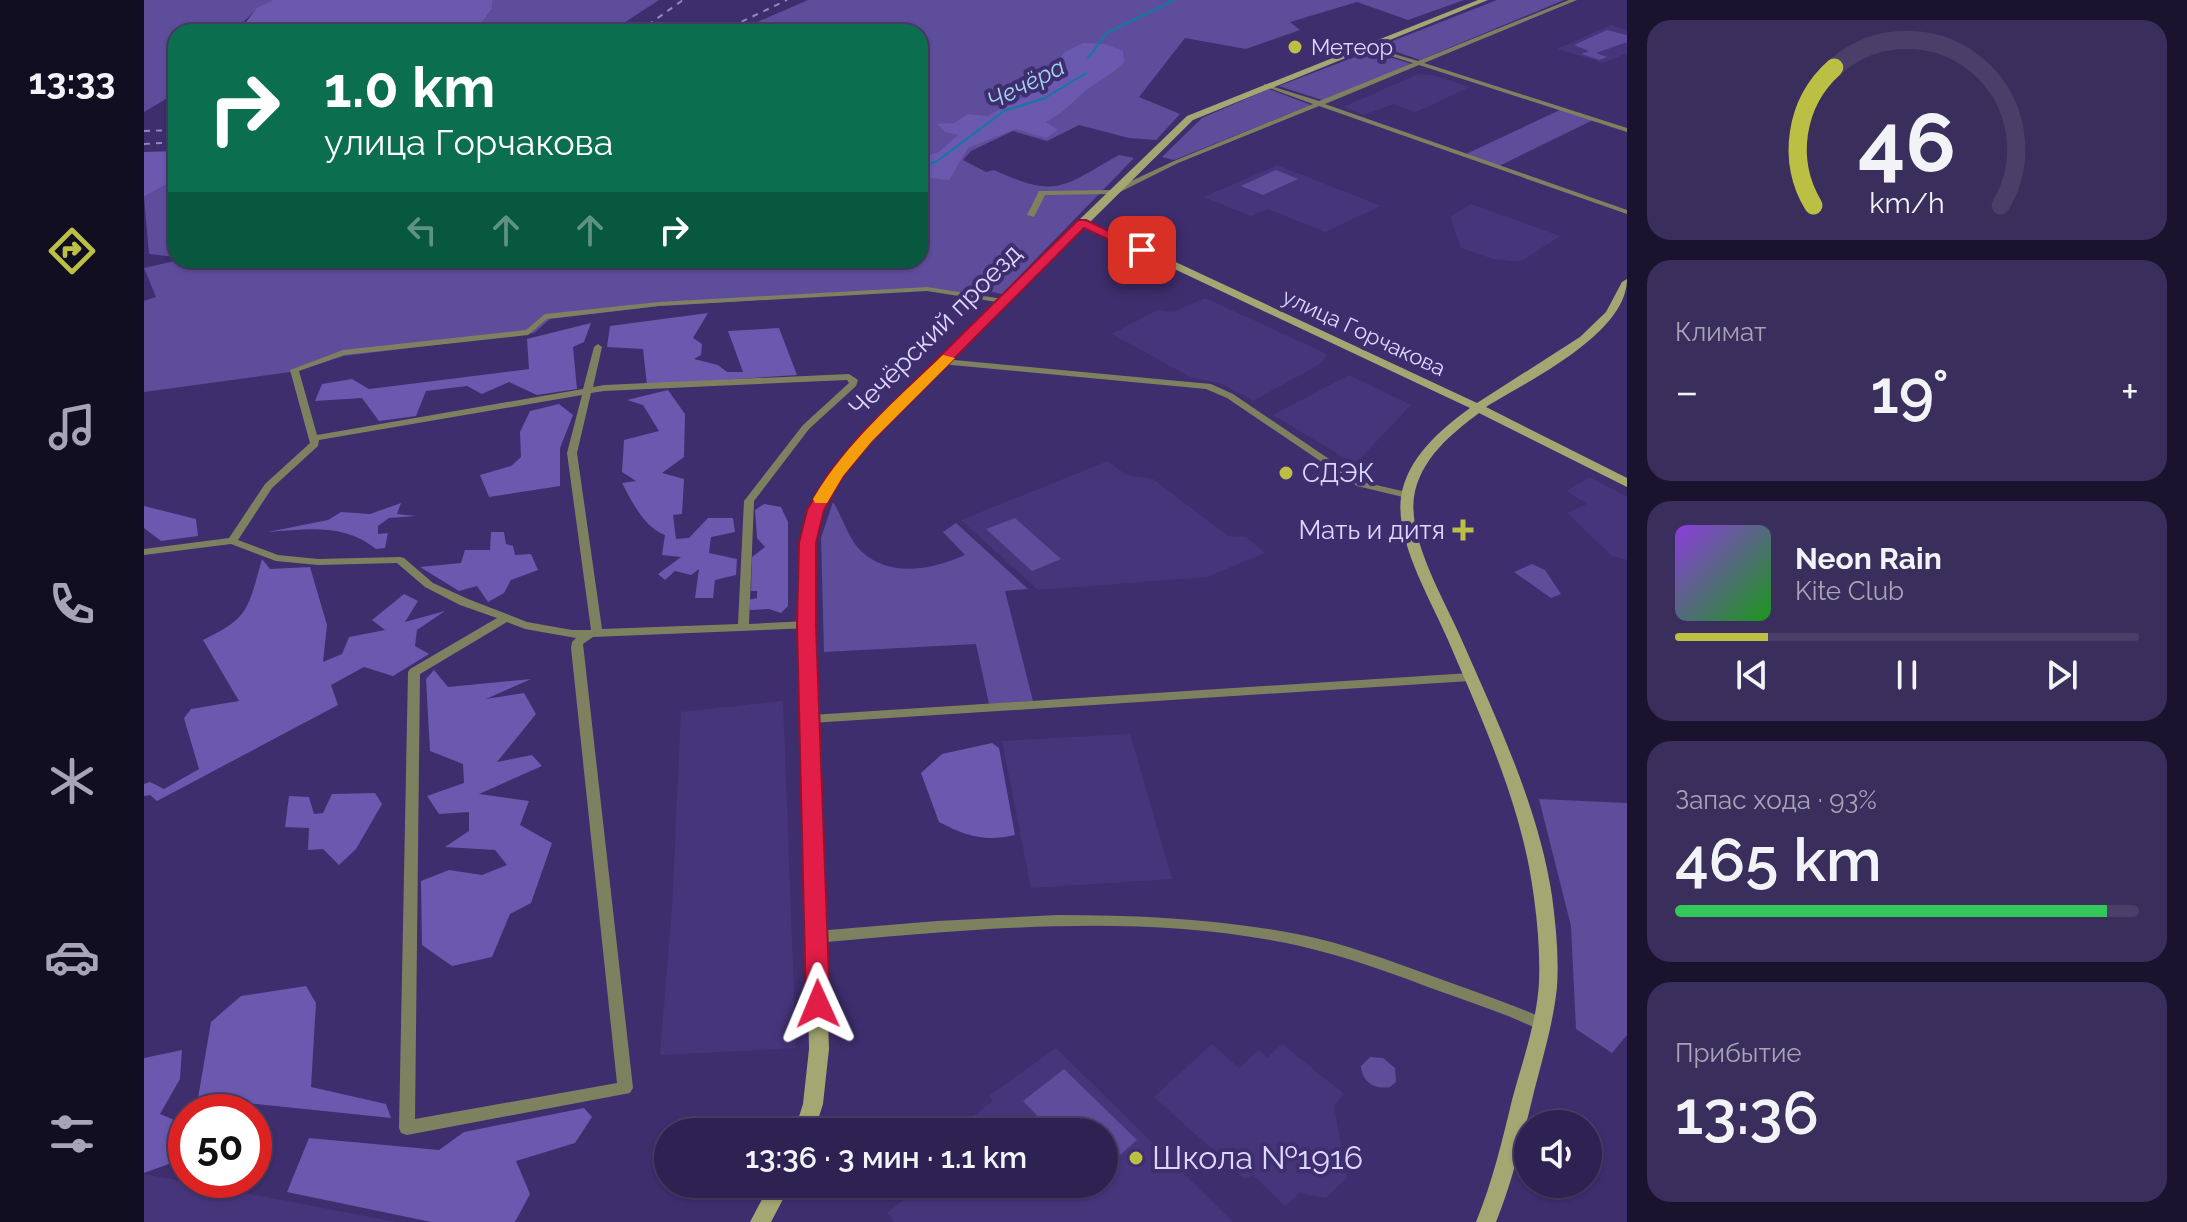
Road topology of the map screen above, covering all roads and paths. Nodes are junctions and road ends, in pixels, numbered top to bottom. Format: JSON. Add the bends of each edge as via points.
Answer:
{"nodes":[{"id":1,"x":1484,"y":0,"type":"edge"},
{"id":2,"x":1574,"y":0,"type":"edge"},
{"id":3,"x":1365,"y":46,"type":"junction"},
{"id":4,"x":1419,"y":63,"type":"junction"},
{"id":5,"x":1266,"y":85,"type":"junction"},
{"id":6,"x":1319,"y":104,"type":"junction"},
{"id":7,"x":1627,"y":130,"type":"edge"},
{"id":8,"x":1150,"y":155,"type":"junction"},
{"id":9,"x":1175,"y":164,"type":"junction"},
{"id":10,"x":1113,"y":192,"type":"junction"},
{"id":11,"x":1627,"y":212,"type":"edge"},
{"id":12,"x":1031,"y":215,"type":"dead end"},
{"id":13,"x":1082,"y":222,"type":"junction"},
{"id":14,"x":1627,"y":282,"type":"edge"},
{"id":15,"x":1003,"y":301,"type":"junction"},
{"id":16,"x":598,"y":347,"type":"dead end"},
{"id":17,"x":944,"y":362,"type":"junction"},
{"id":18,"x":587,"y":391,"type":"junction"},
{"id":19,"x":1479,"y":408,"type":"junction"},
{"id":20,"x":316,"y":438,"type":"junction"},
{"id":21,"x":1627,"y":483,"type":"edge"},
{"id":22,"x":1407,"y":495,"type":"junction"},
{"id":23,"x":232,"y":541,"type":"junction"},
{"id":24,"x":144,"y":552,"type":"edge"},
{"id":25,"x":506,"y":618,"type":"junction"},
{"id":26,"x":807,"y":625,"type":"junction"},
{"id":27,"x":743,"y":628,"type":"junction"},
{"id":28,"x":593,"y":634,"type":"junction"},
{"id":29,"x":1470,"y":677,"type":"junction"},
{"id":30,"x":811,"y":719,"type":"junction"},
{"id":31,"x":816,"y":937,"type":"junction"},
{"id":32,"x":1541,"y":1024,"type":"junction"},
{"id":33,"x":807,"y":1118,"type":"edge"},
{"id":34,"x":773,"y":1198,"type":"edge"},
{"id":35,"x":760,"y":1222,"type":"edge"},
{"id":36,"x":1486,"y":1222,"type":"edge"}],
"edges":[{"from":1,"to":3,"type":"main road","name":"Чечёрский проезд"},
{"from":2,"to":4,"type":"street"},
{"from":3,"to":4,"type":"street"},
{"from":3,"to":5,"type":"main road","name":"Чечёрский проезд"},
{"from":4,"to":6,"type":"street"},
{"from":4,"to":7,"type":"street"},
{"from":5,"to":6,"type":"street"},
{"from":5,"to":8,"type":"main road","name":"Чечёрский проезд","via":[[1190,118]]},
{"from":6,"to":9,"type":"street"},
{"from":6,"to":11,"type":"street"},
{"from":8,"to":9,"type":"street"},
{"from":8,"to":10,"type":"main road","name":"Чечёрский проезд"},
{"from":9,"to":10,"type":"street"},
{"from":10,"to":12,"type":"street","via":[[1044,192]]},
{"from":10,"to":13,"type":"main road","name":"Чечёрский проезд"},
{"from":13,"to":15,"type":"main road","name":"Чечёрский проезд"},
{"from":13,"to":19,"type":"main road","name":"улица Горчакова"},
{"from":14,"to":19,"type":"main road","via":[[1605,323]]},
{"from":15,"to":17,"type":"main road","name":"Чечёрский проезд"},
{"from":15,"to":20,"type":"street","via":[[927,289],[659,304],[545,317],[528,332],[343,353],[294,370]]},
{"from":16,"to":18,"type":"street"},
{"from":17,"to":22,"type":"street","via":[[1208,386],[1360,484]]},
{"from":17,"to":26,"type":"main road","name":"Чечёрский проезд","via":[[867,438],[816,508],[808,543]]},
{"from":18,"to":20,"type":"street"},
{"from":18,"to":27,"type":"street","via":[[854,380],[806,427],[749,501]]},
{"from":18,"to":28,"type":"street","via":[[572,453]]},
{"from":19,"to":21,"type":"main road","name":"улица Горчакова"},
{"from":19,"to":22,"type":"main road","via":[[1430,449]]},
{"from":20,"to":23,"type":"street","via":[[308,455],[268,486]]},
{"from":22,"to":29,"type":"main road","via":[[1413,536]]},
{"from":23,"to":24,"type":"street"},
{"from":23,"to":25,"type":"street","via":[[276,558],[400,560],[429,585]]},
{"from":25,"to":28,"type":"street"},
{"from":25,"to":28,"type":"street","via":[[414,672],[407,1128],[625,1088],[577,648]]},
{"from":26,"to":27,"type":"street"},
{"from":26,"to":30,"type":"main road","name":"Чечёрский проезд"},
{"from":27,"to":28,"type":"street"},
{"from":29,"to":30,"type":"street"},
{"from":29,"to":32,"type":"main road","via":[[1506,763],[1538,874],[1548,933]]},
{"from":30,"to":31,"type":"main road","name":"Чечёрский проезд"},
{"from":31,"to":32,"type":"street","via":[[1094,920],[1237,931],[1301,941]]},
{"from":31,"to":33,"type":"main road","name":"Чечёрский проезд","via":[[818,1072]]},
{"from":32,"to":36,"type":"main road","via":[[1510,1151]]},
{"from":34,"to":35,"type":"main road"}]}
